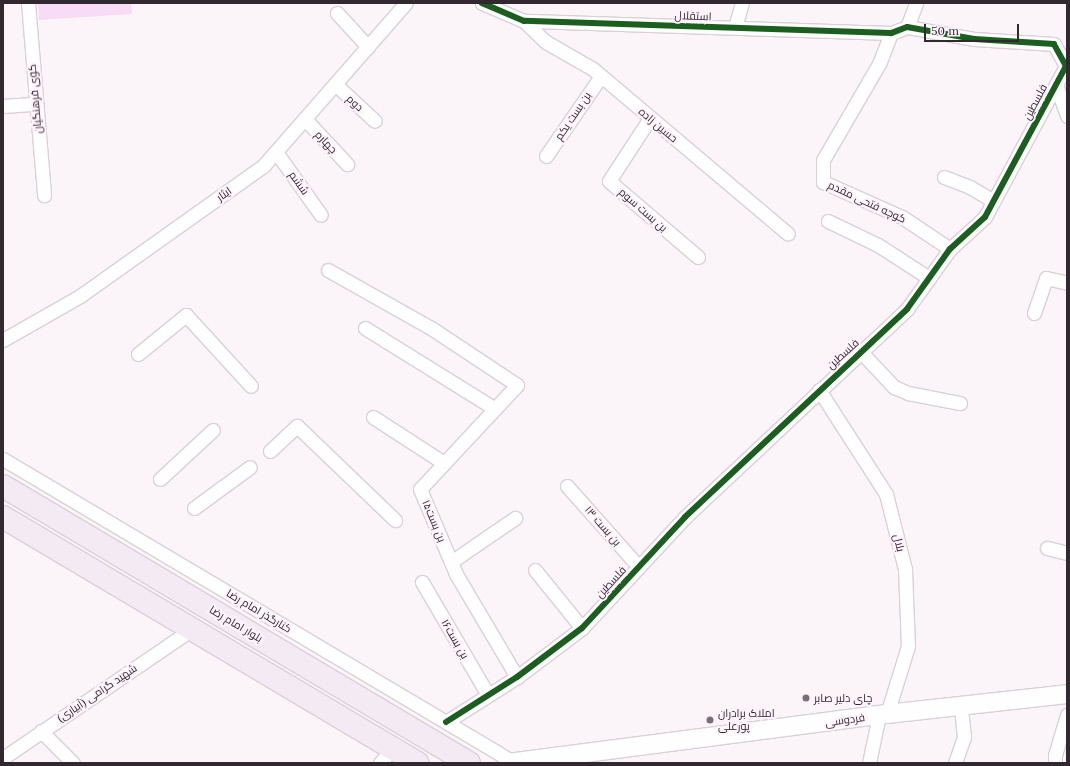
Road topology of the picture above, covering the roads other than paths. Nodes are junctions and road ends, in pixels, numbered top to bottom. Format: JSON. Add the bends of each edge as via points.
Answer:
{"nodes":[{"id":1,"x":28,"y":3,"type":"edge"},
{"id":2,"x":406,"y":3,"type":"edge"},
{"id":3,"x":482,"y":3,"type":"edge"},
{"id":4,"x":742,"y":3,"type":"edge"},
{"id":5,"x":916,"y":3,"type":"edge"},
{"id":6,"x":504,"y":7,"type":"edge"},
{"id":7,"x":337,"y":13,"type":"dead end"},
{"id":8,"x":524,"y":22,"type":"junction"},
{"id":9,"x":735,"y":27,"type":"junction"},
{"id":10,"x":907,"y":27,"type":"junction"},
{"id":11,"x":891,"y":32,"type":"junction"},
{"id":12,"x":368,"y":47,"type":"junction"},
{"id":13,"x":1067,"y":66,"type":"edge"},
{"id":14,"x":601,"y":76,"type":"junction"},
{"id":15,"x":335,"y":84,"type":"junction"},
{"id":16,"x":1056,"y":85,"type":"junction"},
{"id":17,"x":35,"y":104,"type":"junction"},
{"id":18,"x":3,"y":106,"type":"edge"},
{"id":19,"x":1067,"y":116,"type":"edge"},
{"id":20,"x":650,"y":118,"type":"junction"},
{"id":21,"x":305,"y":119,"type":"junction"},
{"id":22,"x":375,"y":121,"type":"dead end"},
{"id":23,"x":276,"y":152,"type":"junction"},
{"id":24,"x":546,"y":156,"type":"dead end"},
{"id":25,"x":347,"y":164,"type":"dead end"},
{"id":26,"x":944,"y":177,"type":"dead end"},
{"id":27,"x":44,"y":195,"type":"dead end"},
{"id":28,"x":993,"y":201,"type":"junction"},
{"id":29,"x":321,"y":215,"type":"dead end"},
{"id":30,"x":828,"y":221,"type":"dead end"},
{"id":31,"x":788,"y":234,"type":"dead end"},
{"id":32,"x":950,"y":249,"type":"junction"},
{"id":33,"x":698,"y":257,"type":"dead end"},
{"id":34,"x":328,"y":270,"type":"dead end"},
{"id":35,"x":929,"y":278,"type":"junction"},
{"id":36,"x":1067,"y":283,"type":"edge"},
{"id":37,"x":1034,"y":313,"type":"dead end"},
{"id":38,"x":364,"y":328,"type":"dead end"},
{"id":39,"x":3,"y":340,"type":"edge"},
{"id":40,"x":861,"y":352,"type":"junction"},
{"id":41,"x":138,"y":354,"type":"dead end"},
{"id":42,"x":251,"y":386,"type":"dead end"},
{"id":43,"x":819,"y":390,"type":"junction"},
{"id":44,"x":960,"y":403,"type":"dead end"},
{"id":45,"x":495,"y":409,"type":"junction"},
{"id":46,"x":373,"y":417,"type":"dead end"},
{"id":47,"x":213,"y":430,"type":"dead end"},
{"id":48,"x":270,"y":451,"type":"dead end"},
{"id":49,"x":3,"y":459,"type":"edge"},
{"id":50,"x":444,"y":463,"type":"junction"},
{"id":51,"x":250,"y":467,"type":"dead end"},
{"id":52,"x":160,"y":479,"type":"dead end"},
{"id":53,"x":3,"y":486,"type":"edge"},
{"id":54,"x":567,"y":486,"type":"dead end"},
{"id":55,"x":61,"y":494,"type":"junction"},
{"id":56,"x":194,"y":508,"type":"dead end"},
{"id":57,"x":48,"y":513,"type":"junction"},
{"id":58,"x":3,"y":516,"type":"edge"},
{"id":59,"x":515,"y":518,"type":"dead end"},
{"id":60,"x":395,"y":520,"type":"dead end"},
{"id":61,"x":1047,"y":548,"type":"dead end"},
{"id":62,"x":1067,"y":552,"type":"edge"},
{"id":63,"x":451,"y":562,"type":"junction"},
{"id":64,"x":639,"y":567,"type":"junction"},
{"id":65,"x":191,"y":570,"type":"junction"},
{"id":66,"x":535,"y":570,"type":"dead end"},
{"id":67,"x":422,"y":582,"type":"dead end"},
{"id":68,"x":177,"y":589,"type":"junction"},
{"id":69,"x":582,"y":628,"type":"junction"},
{"id":70,"x":192,"y":629,"type":"junction"},
{"id":71,"x":517,"y":677,"type":"junction"},
{"id":72,"x":1067,"y":694,"type":"edge"},
{"id":73,"x":488,"y":695,"type":"junction"},
{"id":74,"x":961,"y":706,"type":"junction"},
{"id":75,"x":883,"y":715,"type":"junction"},
{"id":76,"x":1067,"y":715,"type":"edge"},
{"id":77,"x":446,"y":722,"type":"junction"},
{"id":78,"x":41,"y":731,"type":"junction"},
{"id":79,"x":387,"y":756,"type":"edge"},
{"id":80,"x":620,"y":757,"type":"edge"},
{"id":81,"x":3,"y":758,"type":"edge"},
{"id":82,"x":73,"y":763,"type":"edge"},
{"id":83,"x":417,"y":763,"type":"edge"},
{"id":84,"x":469,"y":763,"type":"edge"},
{"id":85,"x":512,"y":763,"type":"edge"},
{"id":86,"x":869,"y":763,"type":"edge"},
{"id":87,"x":955,"y":763,"type":"edge"},
{"id":88,"x":1055,"y":763,"type":"edge"}],
"edges":[{"from":1,"to":17,"type":"street","name":"کوی فرهنگیان"},
{"from":2,"to":12,"type":"street","name":"ایثار"},
{"from":3,"to":6,"type":"street","name":"استقلال"},
{"from":4,"to":9,"type":"street"},
{"from":5,"to":10,"type":"street"},
{"from":6,"to":8,"type":"street","name":"استقلال"},
{"from":7,"to":12,"type":"street"},
{"from":8,"to":9,"type":"street","name":"استقلال"},
{"from":8,"to":14,"type":"street","name":"حسین زاده","via":[[546,42]]},
{"from":9,"to":11,"type":"street","name":"استقلال"},
{"from":10,"to":11,"type":"street","name":"استقلال"},
{"from":10,"to":13,"type":"street","name":"فلسطین","via":[[974,39],[1054,44]]},
{"from":11,"to":32,"type":"street","name":"کوچه فتحی مقدم","via":[[880,62],[823,160],[823,182],[902,217]]},
{"from":12,"to":15,"type":"street","name":"ایثار"},
{"from":13,"to":16,"type":"street","name":"فلسطین"},
{"from":14,"to":20,"type":"street","name":"حسین زاده"},
{"from":14,"to":24,"type":"street","name":"بن بست یکم"},
{"from":15,"to":21,"type":"street","name":"ایثار"},
{"from":15,"to":22,"type":"street","name":"دوم"},
{"from":16,"to":19,"type":"street"},
{"from":16,"to":28,"type":"street","name":"فلسطین"},
{"from":17,"to":18,"type":"street"},
{"from":17,"to":27,"type":"street","name":"کوی فرهنگیان"},
{"from":20,"to":31,"type":"street","name":"حسین زاده"},
{"from":20,"to":33,"type":"street","name":"بن بست سوم","via":[[609,181]]},
{"from":21,"to":23,"type":"street","name":"ایثار"},
{"from":21,"to":25,"type":"street","name":"چهارم"},
{"from":23,"to":29,"type":"street","name":"ششم"},
{"from":23,"to":39,"type":"street","name":"ایثار","via":[[264,166],[80,296]]},
{"from":26,"to":28,"type":"street","via":[[970,187]]},
{"from":28,"to":32,"type":"street","name":"فلسطین","via":[[984,217]]},
{"from":30,"to":35,"type":"street","via":[[878,245]]},
{"from":32,"to":35,"type":"street","name":"فلسطین"},
{"from":34,"to":45,"type":"street","name":"بن بست۱۵","via":[[431,328],[518,385]]},
{"from":35,"to":40,"type":"street","name":"فلسطین","via":[[907,309]]},
{"from":36,"to":37,"type":"street","via":[[1046,278]]},
{"from":38,"to":45,"type":"street"},
{"from":40,"to":43,"type":"street","name":"فلسطین"},
{"from":40,"to":44,"type":"street","via":[[894,387],[908,393]]},
{"from":41,"to":42,"type":"street","via":[[186,315]]},
{"from":43,"to":64,"type":"street","name":"فلسطین","via":[[685,517]]},
{"from":43,"to":75,"type":"street","name":"بلال","via":[[886,494],[905,569],[908,646]]},
{"from":45,"to":50,"type":"street","name":"بن بست۱۵"},
{"from":46,"to":50,"type":"street"},
{"from":47,"to":52,"type":"street"},
{"from":48,"to":60,"type":"street","via":[[297,426]]},
{"from":49,"to":55,"type":"street","name":"کنارگذر امام رضا"},
{"from":50,"to":63,"type":"street","name":"بن بست۱۵","via":[[420,489]]},
{"from":51,"to":56,"type":"street"},
{"from":53,"to":57,"type":"highway","name":"بلوار امام رضا"},
{"from":54,"to":64,"type":"street","name":"بن بست ۱۳"},
{"from":55,"to":57,"type":"street"},
{"from":55,"to":65,"type":"street","name":"کنارگذر امام رضا"},
{"from":57,"to":68,"type":"highway","name":"بلوار امام رضا"},
{"from":58,"to":70,"type":"highway"},
{"from":59,"to":63,"type":"street"},
{"from":61,"to":62,"type":"street"},
{"from":63,"to":71,"type":"street","name":"بن بست۱۵"},
{"from":64,"to":69,"type":"street","name":"فلسطین"},
{"from":65,"to":68,"type":"street"},
{"from":65,"to":77,"type":"street","name":"کنارگذر امام رضا"},
{"from":66,"to":69,"type":"street"},
{"from":67,"to":73,"type":"street","name":"بن بست۱۶"},
{"from":68,"to":84,"type":"highway","name":"بلوار امام رضا"},
{"from":69,"to":71,"type":"street","name":"فلسطین"},
{"from":70,"to":78,"type":"street","name":"شهید گرامی (آبیاری)"},
{"from":70,"to":79,"type":"highway"},
{"from":71,"to":73,"type":"street","name":"فلسطین"},
{"from":72,"to":74,"type":"main road","name":"فردوسی"},
{"from":73,"to":77,"type":"street","name":"فلسطین"},
{"from":74,"to":75,"type":"main road","name":"فردوسی"},
{"from":74,"to":87,"type":"street","via":[[964,737]]},
{"from":75,"to":80,"type":"main road","name":"فردوسی"},
{"from":75,"to":86,"type":"street","name":"بلال"},
{"from":76,"to":88,"type":"street","via":[[1054,755]]},
{"from":77,"to":85,"type":"street","name":"کنارگذر امام رضا"},
{"from":78,"to":81,"type":"street","name":"شهید گرامی (آبیاری)"},
{"from":78,"to":82,"type":"street"},
{"from":79,"to":83,"type":"highway"},
{"from":80,"to":85,"type":"main road","name":"فردوسی"}]}
